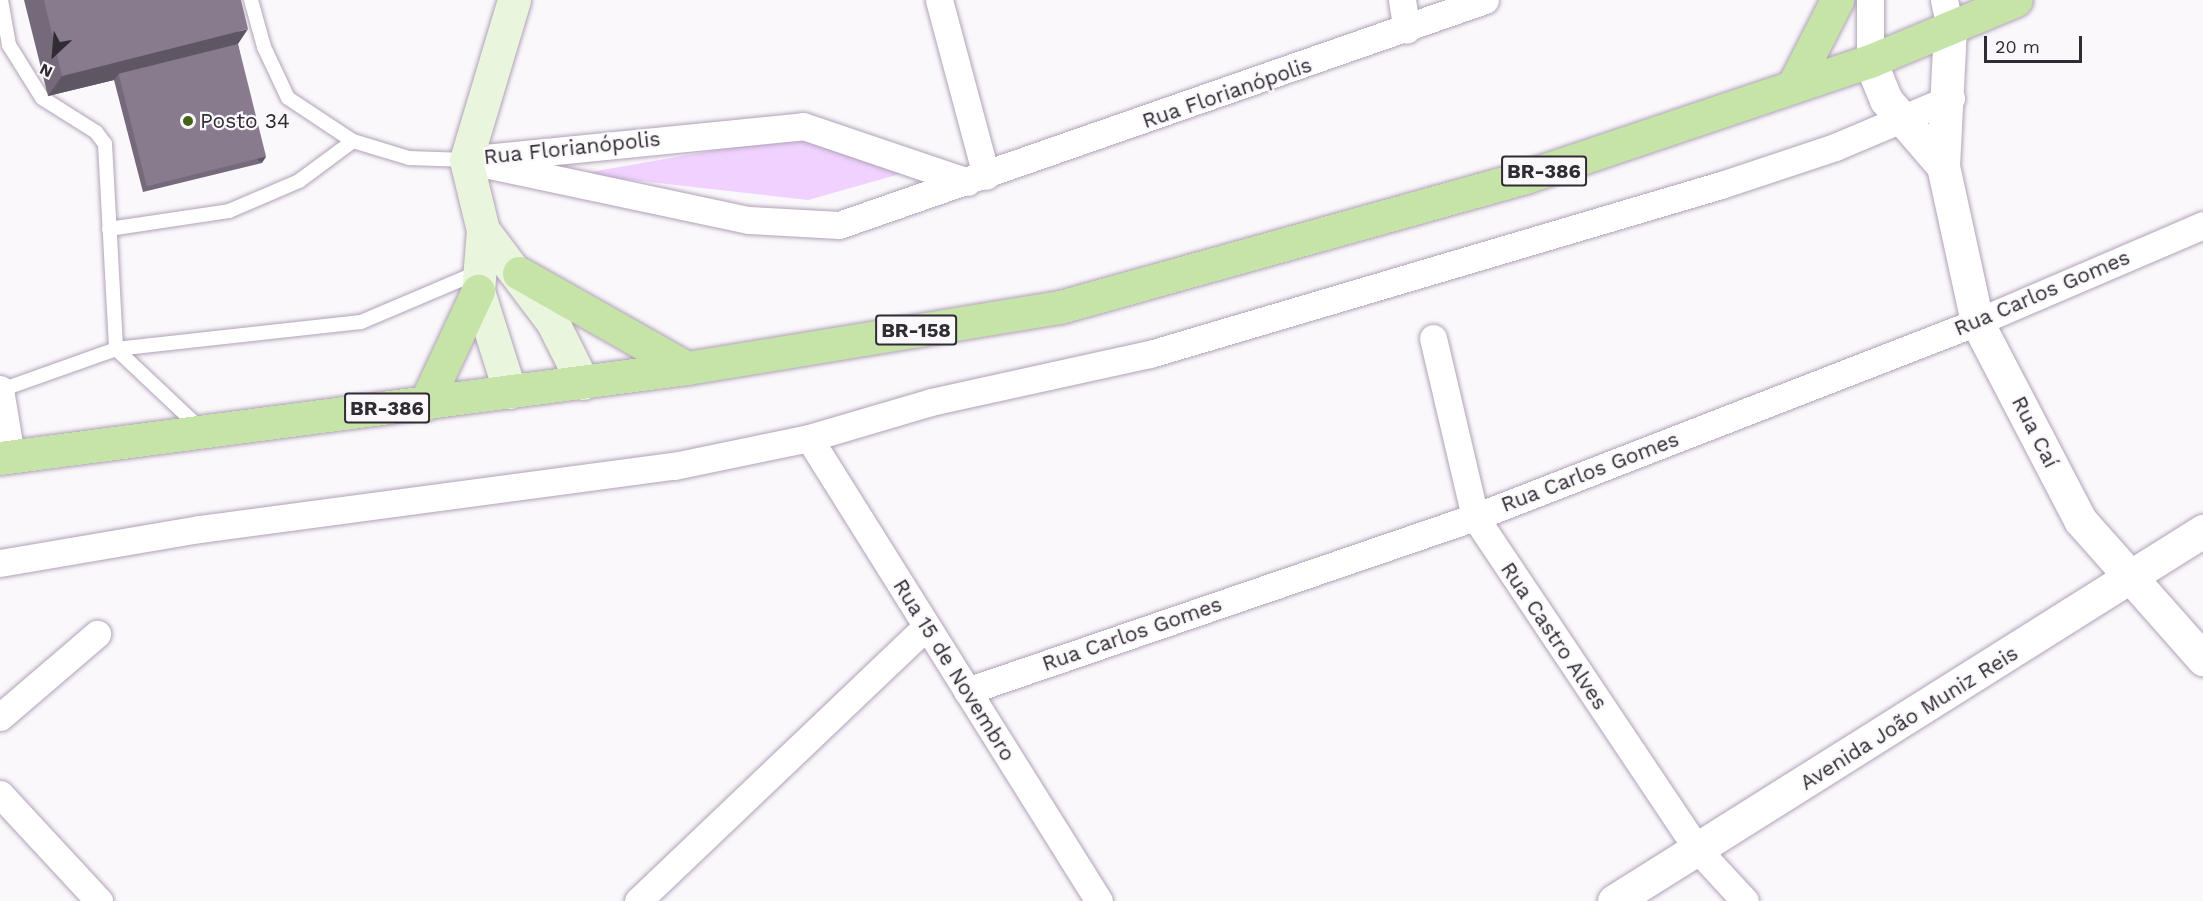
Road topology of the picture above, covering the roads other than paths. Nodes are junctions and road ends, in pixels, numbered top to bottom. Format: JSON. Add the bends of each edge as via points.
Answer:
{"nodes":[{"id":1,"x":1,"y":0,"type":"edge"},
{"id":2,"x":251,"y":0,"type":"edge"},
{"id":3,"x":514,"y":0,"type":"edge"},
{"id":4,"x":939,"y":0,"type":"edge"},
{"id":5,"x":1402,"y":0,"type":"edge"},
{"id":6,"x":1485,"y":0,"type":"edge"},
{"id":7,"x":1837,"y":0,"type":"edge"},
{"id":8,"x":1870,"y":0,"type":"edge"},
{"id":9,"x":2016,"y":0,"type":"edge"},
{"id":10,"x":1947,"y":14,"type":"edge"},
{"id":11,"x":1407,"y":30,"type":"junction"},
{"id":12,"x":1870,"y":61,"type":"junction"},
{"id":13,"x":1793,"y":86,"type":"junction"},
{"id":14,"x":1951,"y":98,"type":"junction"},
{"id":15,"x":1901,"y":120,"type":"junction"},
{"id":16,"x":353,"y":141,"type":"junction"},
{"id":17,"x":466,"y":160,"type":"junction"},
{"id":18,"x":1943,"y":166,"type":"junction"},
{"id":19,"x":977,"y":179,"type":"junction"},
{"id":20,"x":2203,"y":225,"type":"edge"},
{"id":21,"x":109,"y":229,"type":"junction"},
{"id":22,"x":483,"y":230,"type":"junction"},
{"id":23,"x":514,"y":267,"type":"junction"},
{"id":24,"x":477,"y":282,"type":"junction"},
{"id":25,"x":1060,"y":307,"type":"joint"},
{"id":26,"x":1977,"y":321,"type":"junction"},
{"id":27,"x":1433,"y":338,"type":"dead end"},
{"id":28,"x":116,"y":348,"type":"junction"},
{"id":29,"x":773,"y":353,"type":"joint"},
{"id":30,"x":687,"y":368,"type":"junction"},
{"id":31,"x":583,"y":383,"type":"junction"},
{"id":32,"x":0,"y":390,"type":"edge"},
{"id":33,"x":510,"y":392,"type":"junction"},
{"id":34,"x":425,"y":404,"type":"junction"},
{"id":35,"x":202,"y":431,"type":"junction"},
{"id":36,"x":809,"y":438,"type":"junction"},
{"id":37,"x":6,"y":457,"type":"edge"},
{"id":38,"x":1475,"y":518,"type":"junction"},
{"id":39,"x":2203,"y":531,"type":"edge"},
{"id":40,"x":0,"y":563,"type":"edge"},
{"id":41,"x":2131,"y":579,"type":"junction"},
{"id":42,"x":926,"y":627,"type":"junction"},
{"id":43,"x":97,"y":634,"type":"dead end"},
{"id":44,"x":2203,"y":659,"type":"edge"},
{"id":45,"x":967,"y":691,"type":"junction"},
{"id":46,"x":0,"y":717,"type":"edge"},
{"id":47,"x":0,"y":794,"type":"edge"},
{"id":48,"x":1698,"y":850,"type":"junction"},
{"id":49,"x":99,"y":901,"type":"edge"},
{"id":50,"x":638,"y":901,"type":"edge"},
{"id":51,"x":1099,"y":901,"type":"edge"},
{"id":52,"x":1614,"y":901,"type":"edge"},
{"id":53,"x":1745,"y":901,"type":"edge"}],
"edges":[{"from":1,"to":21,"type":"lane","via":[[9,45],[42,98],[96,132],[105,144]]},
{"from":2,"to":16,"type":"lane","via":[[264,47],[288,98]]},
{"from":3,"to":17,"type":"main road"},
{"from":4,"to":19,"type":"street"},
{"from":5,"to":11,"type":"street"},
{"from":6,"to":11,"type":"street","name":"Rua Florianópolis"},
{"from":7,"to":13,"type":"highway"},
{"from":8,"to":12,"type":"street"},
{"from":9,"to":10,"type":"highway","number":"BR-386"},
{"from":10,"to":12,"type":"highway","number":"BR-386"},
{"from":10,"to":14,"type":"street","name":"Rua Caí"},
{"from":11,"to":19,"type":"street","name":"Rua Florianópolis"},
{"from":12,"to":13,"type":"highway","number":"BR-386"},
{"from":12,"to":15,"type":"street","via":[[1886,100]]},
{"from":13,"to":25,"type":"highway","number":"BR-386","via":[[1526,177]]},
{"from":14,"to":15,"type":"street"},
{"from":14,"to":18,"type":"street","name":"Rua Caí"},
{"from":15,"to":18,"type":"street"},
{"from":15,"to":36,"type":"street","via":[[1721,185],[1150,354],[931,402]]},
{"from":16,"to":17,"type":"lane","via":[[409,158]]},
{"from":16,"to":21,"type":"lane","via":[[299,181],[229,211]]},
{"from":17,"to":19,"type":"street","name":"Rua Florianópolis","via":[[803,126]]},
{"from":17,"to":19,"type":"street","name":"Rua Florianópolis","via":[[749,220],[839,225]]},
{"from":17,"to":22,"type":"main road"},
{"from":18,"to":26,"type":"street","name":"Rua Caí"},
{"from":20,"to":26,"type":"street","name":"Rua Carlos Gomes"},
{"from":21,"to":28,"type":"lane"},
{"from":22,"to":23,"type":"main road"},
{"from":22,"to":24,"type":"main road"},
{"from":23,"to":24,"type":"lane"},
{"from":23,"to":30,"type":"highway"},
{"from":23,"to":31,"type":"main road"},
{"from":24,"to":28,"type":"lane","via":[[361,321]]},
{"from":24,"to":33,"type":"main road"},
{"from":24,"to":34,"type":"highway"},
{"from":25,"to":29,"type":"highway","number":"BR-158"},
{"from":26,"to":38,"type":"street","name":"Rua Carlos Gomes"},
{"from":26,"to":41,"type":"street","name":"Rua Caí","via":[[2080,520]]},
{"from":27,"to":38,"type":"street","name":"Rua Castro Alves"},
{"from":28,"to":32,"type":"lane"},
{"from":28,"to":35,"type":"lane"},
{"from":29,"to":30,"type":"highway","number":"BR-386"},
{"from":30,"to":31,"type":"highway","number":"BR-386"},
{"from":31,"to":33,"type":"highway","number":"BR-386"},
{"from":32,"to":37,"type":"street"},
{"from":33,"to":34,"type":"highway","number":"BR-386"},
{"from":34,"to":35,"type":"highway","number":"BR-386"},
{"from":35,"to":37,"type":"highway","number":"BR-386"},
{"from":36,"to":40,"type":"street","via":[[674,466],[199,529]]},
{"from":36,"to":42,"type":"street","name":"Rua 15 de Novembro"},
{"from":38,"to":45,"type":"street","name":"Rua Carlos Gomes"},
{"from":38,"to":48,"type":"street","name":"Rua Castro Alves"},
{"from":39,"to":41,"type":"street","name":"Avenida João Muniz Reis"},
{"from":41,"to":44,"type":"street","name":"Rua Caí"},
{"from":41,"to":48,"type":"street","name":"Avenida João Muniz Reis"},
{"from":42,"to":45,"type":"street","name":"Rua 15 de Novembro"},
{"from":42,"to":50,"type":"street"},
{"from":43,"to":46,"type":"street"},
{"from":45,"to":51,"type":"street","name":"Rua 15 de Novembro"},
{"from":47,"to":49,"type":"street"},
{"from":48,"to":52,"type":"street","name":"Avenida João Muniz Reis"},
{"from":48,"to":53,"type":"street","name":"Rua Castro Alves"}]}
